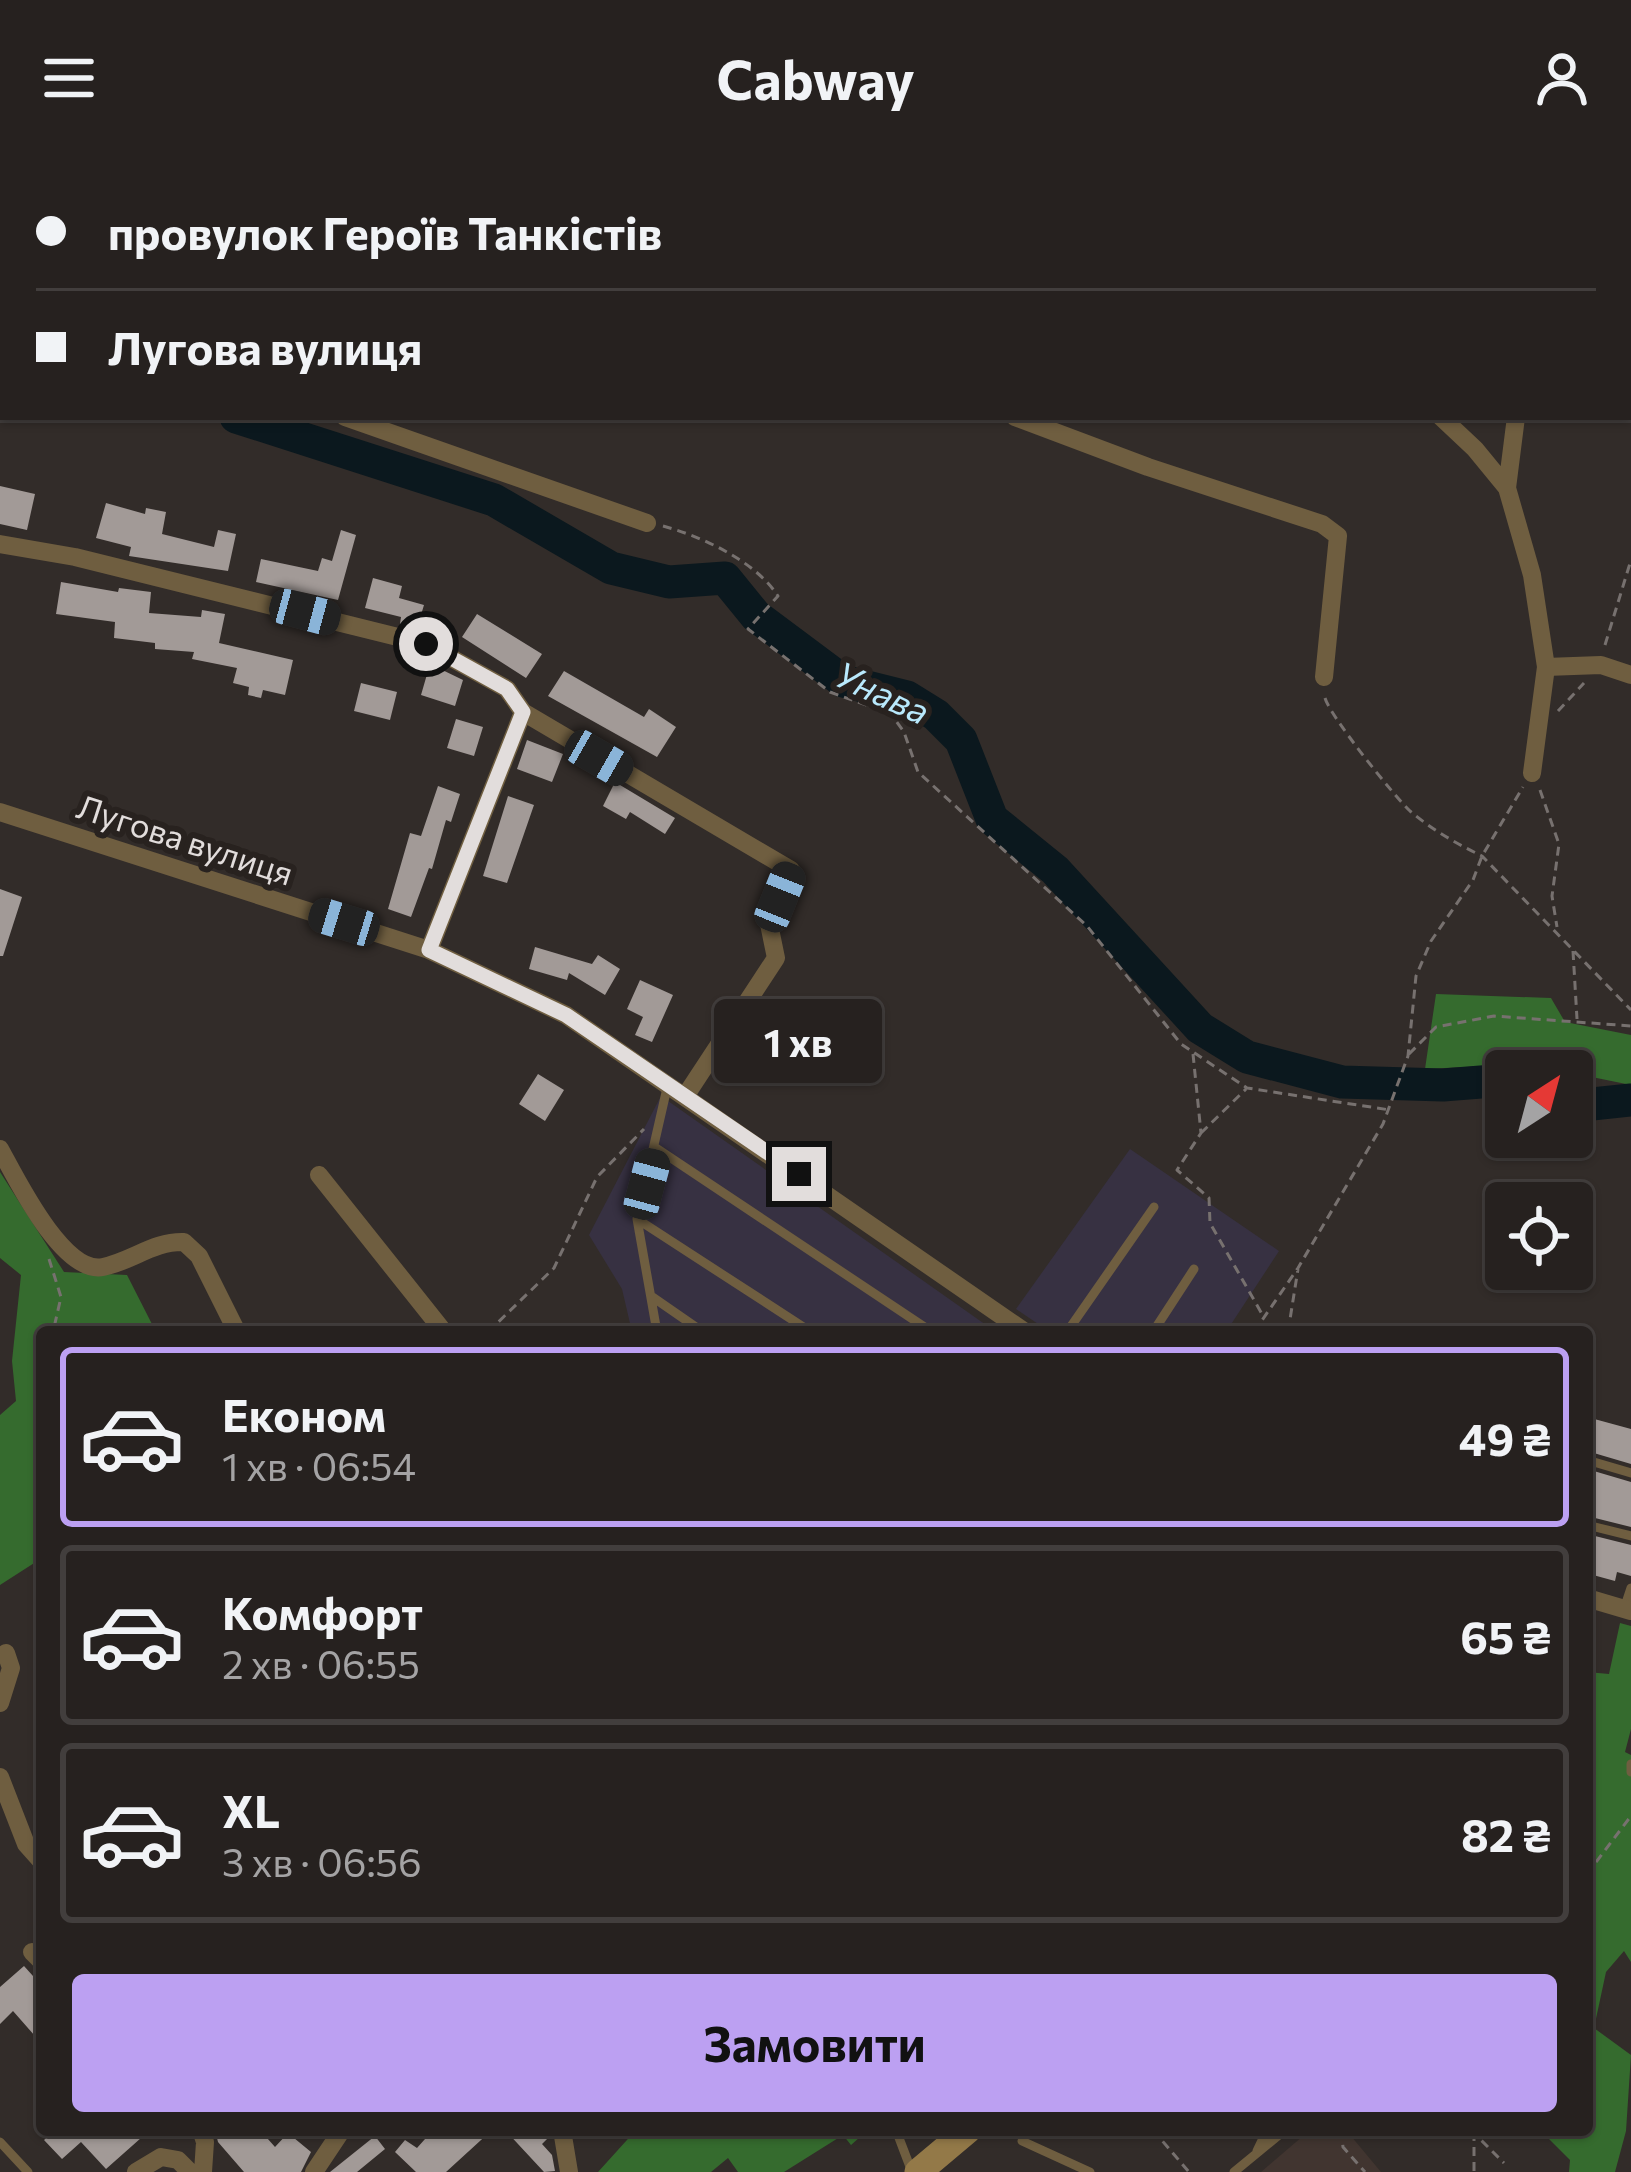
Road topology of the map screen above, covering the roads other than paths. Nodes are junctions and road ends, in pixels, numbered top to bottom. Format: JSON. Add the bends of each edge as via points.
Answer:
{"nodes":[{"id":1,"x":354,"y":420,"type":"edge"},
{"id":2,"x":1444,"y":420,"type":"edge"},
{"id":3,"x":1516,"y":420,"type":"edge"},
{"id":4,"x":1060,"y":424,"type":"edge"},
{"id":5,"x":1507,"y":488,"type":"junction"},
{"id":6,"x":647,"y":523,"type":"road end"},
{"id":7,"x":0,"y":544,"type":"edge"},
{"id":8,"x":1546,"y":668,"type":"junction"},
{"id":9,"x":1631,"y":675,"type":"edge"},
{"id":10,"x":1324,"y":677,"type":"road end"},
{"id":11,"x":523,"y":712,"type":"junction"},
{"id":12,"x":1532,"y":772,"type":"road end"},
{"id":13,"x":0,"y":812,"type":"edge"},
{"id":14,"x":429,"y":950,"type":"junction"},
{"id":15,"x":668,"y":1082,"type":"junction"},
{"id":16,"x":686,"y":1095,"type":"junction"},
{"id":17,"x":656,"y":1148,"type":"junction"},
{"id":18,"x":0,"y":1149,"type":"edge"},
{"id":19,"x":320,"y":1175,"type":"dead end"},
{"id":20,"x":1154,"y":1207,"type":"dead end"},
{"id":21,"x":637,"y":1219,"type":"junction"},
{"id":22,"x":1194,"y":1269,"type":"dead end"},
{"id":23,"x":651,"y":1296,"type":"junction"},
{"id":24,"x":234,"y":1326,"type":"edge"},
{"id":25,"x":440,"y":1326,"type":"edge"},
{"id":26,"x":656,"y":1326,"type":"edge"},
{"id":27,"x":694,"y":1326,"type":"edge"},
{"id":28,"x":802,"y":1326,"type":"edge"},
{"id":29,"x":923,"y":1326,"type":"edge"},
{"id":30,"x":1016,"y":1326,"type":"edge"},
{"id":31,"x":1071,"y":1326,"type":"edge"},
{"id":32,"x":1158,"y":1326,"type":"edge"},
{"id":33,"x":1593,"y":1462,"type":"edge"},
{"id":34,"x":1631,"y":1474,"type":"edge"},
{"id":35,"x":1593,"y":1526,"type":"edge"},
{"id":36,"x":1631,"y":1536,"type":"edge"},
{"id":37,"x":1631,"y":1588,"type":"edge"},
{"id":38,"x":1593,"y":1600,"type":"edge"},
{"id":39,"x":1627,"y":1610,"type":"edge"},
{"id":40,"x":7,"y":1653,"type":"dead end"},
{"id":41,"x":0,"y":1703,"type":"edge"},
{"id":42,"x":0,"y":1777,"type":"edge"},
{"id":43,"x":36,"y":1855,"type":"edge"},
{"id":44,"x":202,"y":2136,"type":"edge"},
{"id":45,"x":338,"y":2136,"type":"edge"},
{"id":46,"x":563,"y":2136,"type":"edge"},
{"id":47,"x":899,"y":2136,"type":"edge"},
{"id":48,"x":960,"y":2136,"type":"edge"},
{"id":49,"x":1264,"y":2136,"type":"edge"},
{"id":50,"x":1278,"y":2136,"type":"edge"},
{"id":51,"x":1022,"y":2141,"type":"dead end"},
{"id":52,"x":0,"y":2142,"type":"edge"},
{"id":53,"x":1254,"y":2156,"type":"junction"},
{"id":54,"x":28,"y":2172,"type":"edge"},
{"id":55,"x":136,"y":2172,"type":"edge"},
{"id":56,"x":190,"y":2172,"type":"edge"},
{"id":57,"x":203,"y":2172,"type":"edge"},
{"id":58,"x":314,"y":2172,"type":"edge"},
{"id":59,"x":569,"y":2172,"type":"edge"},
{"id":60,"x":915,"y":2172,"type":"edge"},
{"id":61,"x":1090,"y":2172,"type":"edge"},
{"id":62,"x":1234,"y":2172,"type":"edge"}],
"edges":[{"from":1,"to":6,"type":"street"},
{"from":2,"to":5,"type":"street"},
{"from":3,"to":5,"type":"street"},
{"from":4,"to":10,"type":"street","via":[[1148,467],[1339,536]]},
{"from":5,"to":8,"type":"street","via":[[1532,575]]},
{"from":7,"to":11,"type":"street","via":[[426,644],[507,689]]},
{"from":8,"to":9,"type":"street","via":[[1601,665]]},
{"from":8,"to":12,"type":"street"},
{"from":11,"to":14,"type":"street"},
{"from":11,"to":16,"type":"street","via":[[790,870],[769,924],[776,958]]},
{"from":13,"to":14,"type":"street","name":"Лугова вулиця"},
{"from":14,"to":15,"type":"street","name":"Лугова вулиця","via":[[566,1015]]},
{"from":15,"to":16,"type":"street","name":"Лугова вулиця"},
{"from":15,"to":17,"type":"lane"},
{"from":16,"to":30,"type":"street","name":"Лугова вулиця"},
{"from":17,"to":21,"type":"lane"},
{"from":17,"to":29,"type":"lane"},
{"from":18,"to":24,"type":"street","via":[[29,1202],[80,1264],[102,1267],[184,1242]]},
{"from":19,"to":25,"type":"street"},
{"from":20,"to":31,"type":"lane"},
{"from":21,"to":23,"type":"lane"},
{"from":21,"to":28,"type":"lane"},
{"from":22,"to":32,"type":"lane"},
{"from":23,"to":26,"type":"lane"},
{"from":23,"to":27,"type":"lane"},
{"from":33,"to":34,"type":"lane"},
{"from":35,"to":36,"type":"lane"},
{"from":37,"to":39,"type":"lane"},
{"from":38,"to":39,"type":"street"},
{"from":40,"to":41,"type":"street","via":[[11,1668]]},
{"from":42,"to":43,"type":"street"},
{"from":44,"to":57,"type":"street"},
{"from":45,"to":58,"type":"street"},
{"from":46,"to":59,"type":"street"},
{"from":47,"to":60,"type":"lane"},
{"from":48,"to":60,"type":"street"},
{"from":49,"to":53,"type":"lane"},
{"from":50,"to":53,"type":"lane"},
{"from":51,"to":61,"type":"lane"},
{"from":52,"to":54,"type":"lane"},
{"from":53,"to":62,"type":"lane"},
{"from":55,"to":56,"type":"street","via":[[161,2157]]}]}
